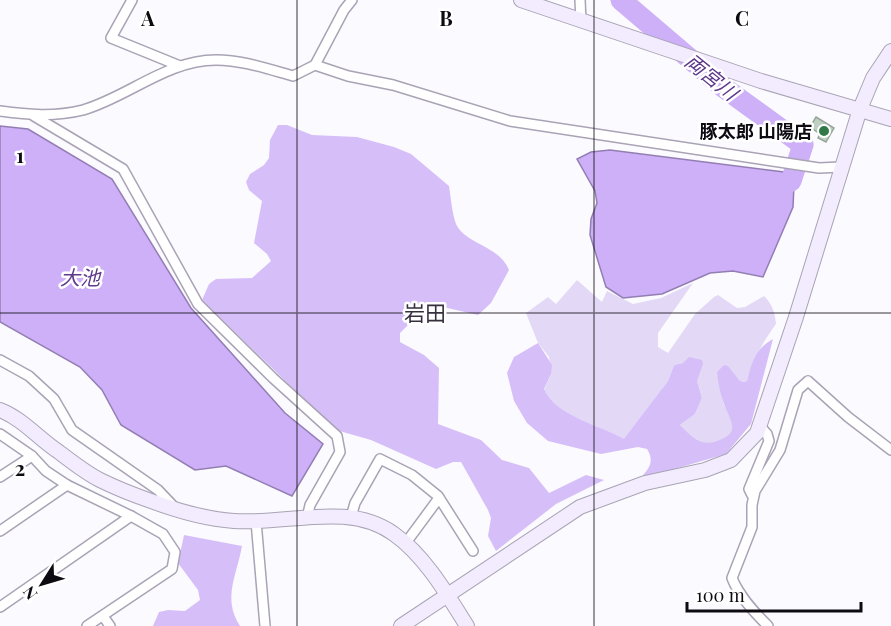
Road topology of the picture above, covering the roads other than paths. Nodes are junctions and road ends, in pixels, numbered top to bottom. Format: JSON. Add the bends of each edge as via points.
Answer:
{"nodes":[{"id":1,"x":132,"y":0,"type":"edge"},
{"id":2,"x":352,"y":0,"type":"edge"},
{"id":3,"x":521,"y":0,"type":"edge"},
{"id":4,"x":580,"y":0,"type":"edge"},
{"id":5,"x":581,"y":21,"type":"junction"},
{"id":6,"x":891,"y":51,"type":"edge"},
{"id":7,"x":315,"y":65,"type":"junction"},
{"id":8,"x":180,"y":66,"type":"junction"},
{"id":9,"x":860,"y":109,"type":"junction"},
{"id":10,"x":0,"y":111,"type":"edge"},
{"id":11,"x":32,"y":114,"type":"junction"},
{"id":12,"x":891,"y":119,"type":"edge"},
{"id":13,"x":840,"y":167,"type":"junction"},
{"id":14,"x":0,"y":360,"type":"edge"},
{"id":15,"x":0,"y":411,"type":"edge"},
{"id":16,"x":759,"y":425,"type":"junction"},
{"id":17,"x":0,"y":434,"type":"edge"},
{"id":18,"x":891,"y":450,"type":"edge"},
{"id":19,"x":32,"y":456,"type":"junction"},
{"id":20,"x":0,"y":477,"type":"edge"},
{"id":21,"x":67,"y":485,"type":"junction"},
{"id":22,"x":753,"y":497,"type":"junction"},
{"id":23,"x":439,"y":498,"type":"junction"},
{"id":24,"x":178,"y":510,"type":"junction"},
{"id":25,"x":131,"y":516,"type":"junction"},
{"id":26,"x":351,"y":517,"type":"junction"},
{"id":27,"x":308,"y":518,"type":"junction"},
{"id":28,"x":256,"y":520,"type":"junction"},
{"id":29,"x":0,"y":531,"type":"edge"},
{"id":30,"x":405,"y":544,"type":"junction"},
{"id":31,"x":473,"y":552,"type":"dead end"},
{"id":32,"x":447,"y":595,"type":"junction"},
{"id":33,"x":0,"y":607,"type":"edge"},
{"id":34,"x":102,"y":616,"type":"junction"},
{"id":35,"x":87,"y":626,"type":"edge"},
{"id":36,"x":110,"y":626,"type":"edge"},
{"id":37,"x":265,"y":626,"type":"edge"},
{"id":38,"x":401,"y":626,"type":"edge"},
{"id":39,"x":467,"y":626,"type":"edge"},
{"id":40,"x":768,"y":626,"type":"edge"}],
"edges":[{"from":1,"to":8,"type":"street","via":[[111,38]]},
{"from":2,"to":7,"type":"street"},
{"from":3,"to":5,"type":"street"},
{"from":4,"to":5,"type":"street"},
{"from":5,"to":9,"type":"street","via":[[761,81]]},
{"from":6,"to":9,"type":"street","via":[[873,78]]},
{"from":7,"to":8,"type":"street","via":[[293,76],[216,60]]},
{"from":7,"to":13,"type":"street","via":[[510,121],[819,168]]},
{"from":8,"to":11,"type":"street","via":[[84,110],[54,116]]},
{"from":9,"to":12,"type":"street"},
{"from":9,"to":13,"type":"street"},
{"from":10,"to":11,"type":"street"},
{"from":11,"to":27,"type":"street","via":[[123,169],[198,304],[337,436],[340,452],[310,505]]},
{"from":13,"to":16,"type":"street"},
{"from":14,"to":24,"type":"street","via":[[29,376],[54,399],[72,430],[158,490]]},
{"from":15,"to":24,"type":"street","via":[[10,414],[99,480]]},
{"from":16,"to":22,"type":"street","via":[[769,441],[749,489]]},
{"from":16,"to":32,"type":"street","via":[[757,433],[730,460],[705,470],[645,483],[580,507]]},
{"from":17,"to":19,"type":"street"},
{"from":18,"to":22,"type":"street","via":[[808,381],[798,390],[780,450]]},
{"from":19,"to":20,"type":"street"},
{"from":19,"to":21,"type":"street"},
{"from":21,"to":25,"type":"street"},
{"from":21,"to":29,"type":"street"},
{"from":22,"to":40,"type":"street","via":[[752,527],[732,578]]},
{"from":23,"to":26,"type":"street","via":[[412,475],[380,459]]},
{"from":23,"to":30,"type":"street"},
{"from":23,"to":31,"type":"street"},
{"from":24,"to":28,"type":"street","via":[[236,522]]},
{"from":25,"to":33,"type":"street"},
{"from":25,"to":34,"type":"street","via":[[163,534],[175,552],[172,569]]},
{"from":26,"to":27,"type":"street"},
{"from":26,"to":30,"type":"street","via":[[372,521]]},
{"from":27,"to":28,"type":"street"},
{"from":28,"to":37,"type":"street"},
{"from":30,"to":32,"type":"street"},
{"from":32,"to":38,"type":"street"},
{"from":32,"to":39,"type":"street"},
{"from":34,"to":35,"type":"street"},
{"from":34,"to":36,"type":"street"}]}
